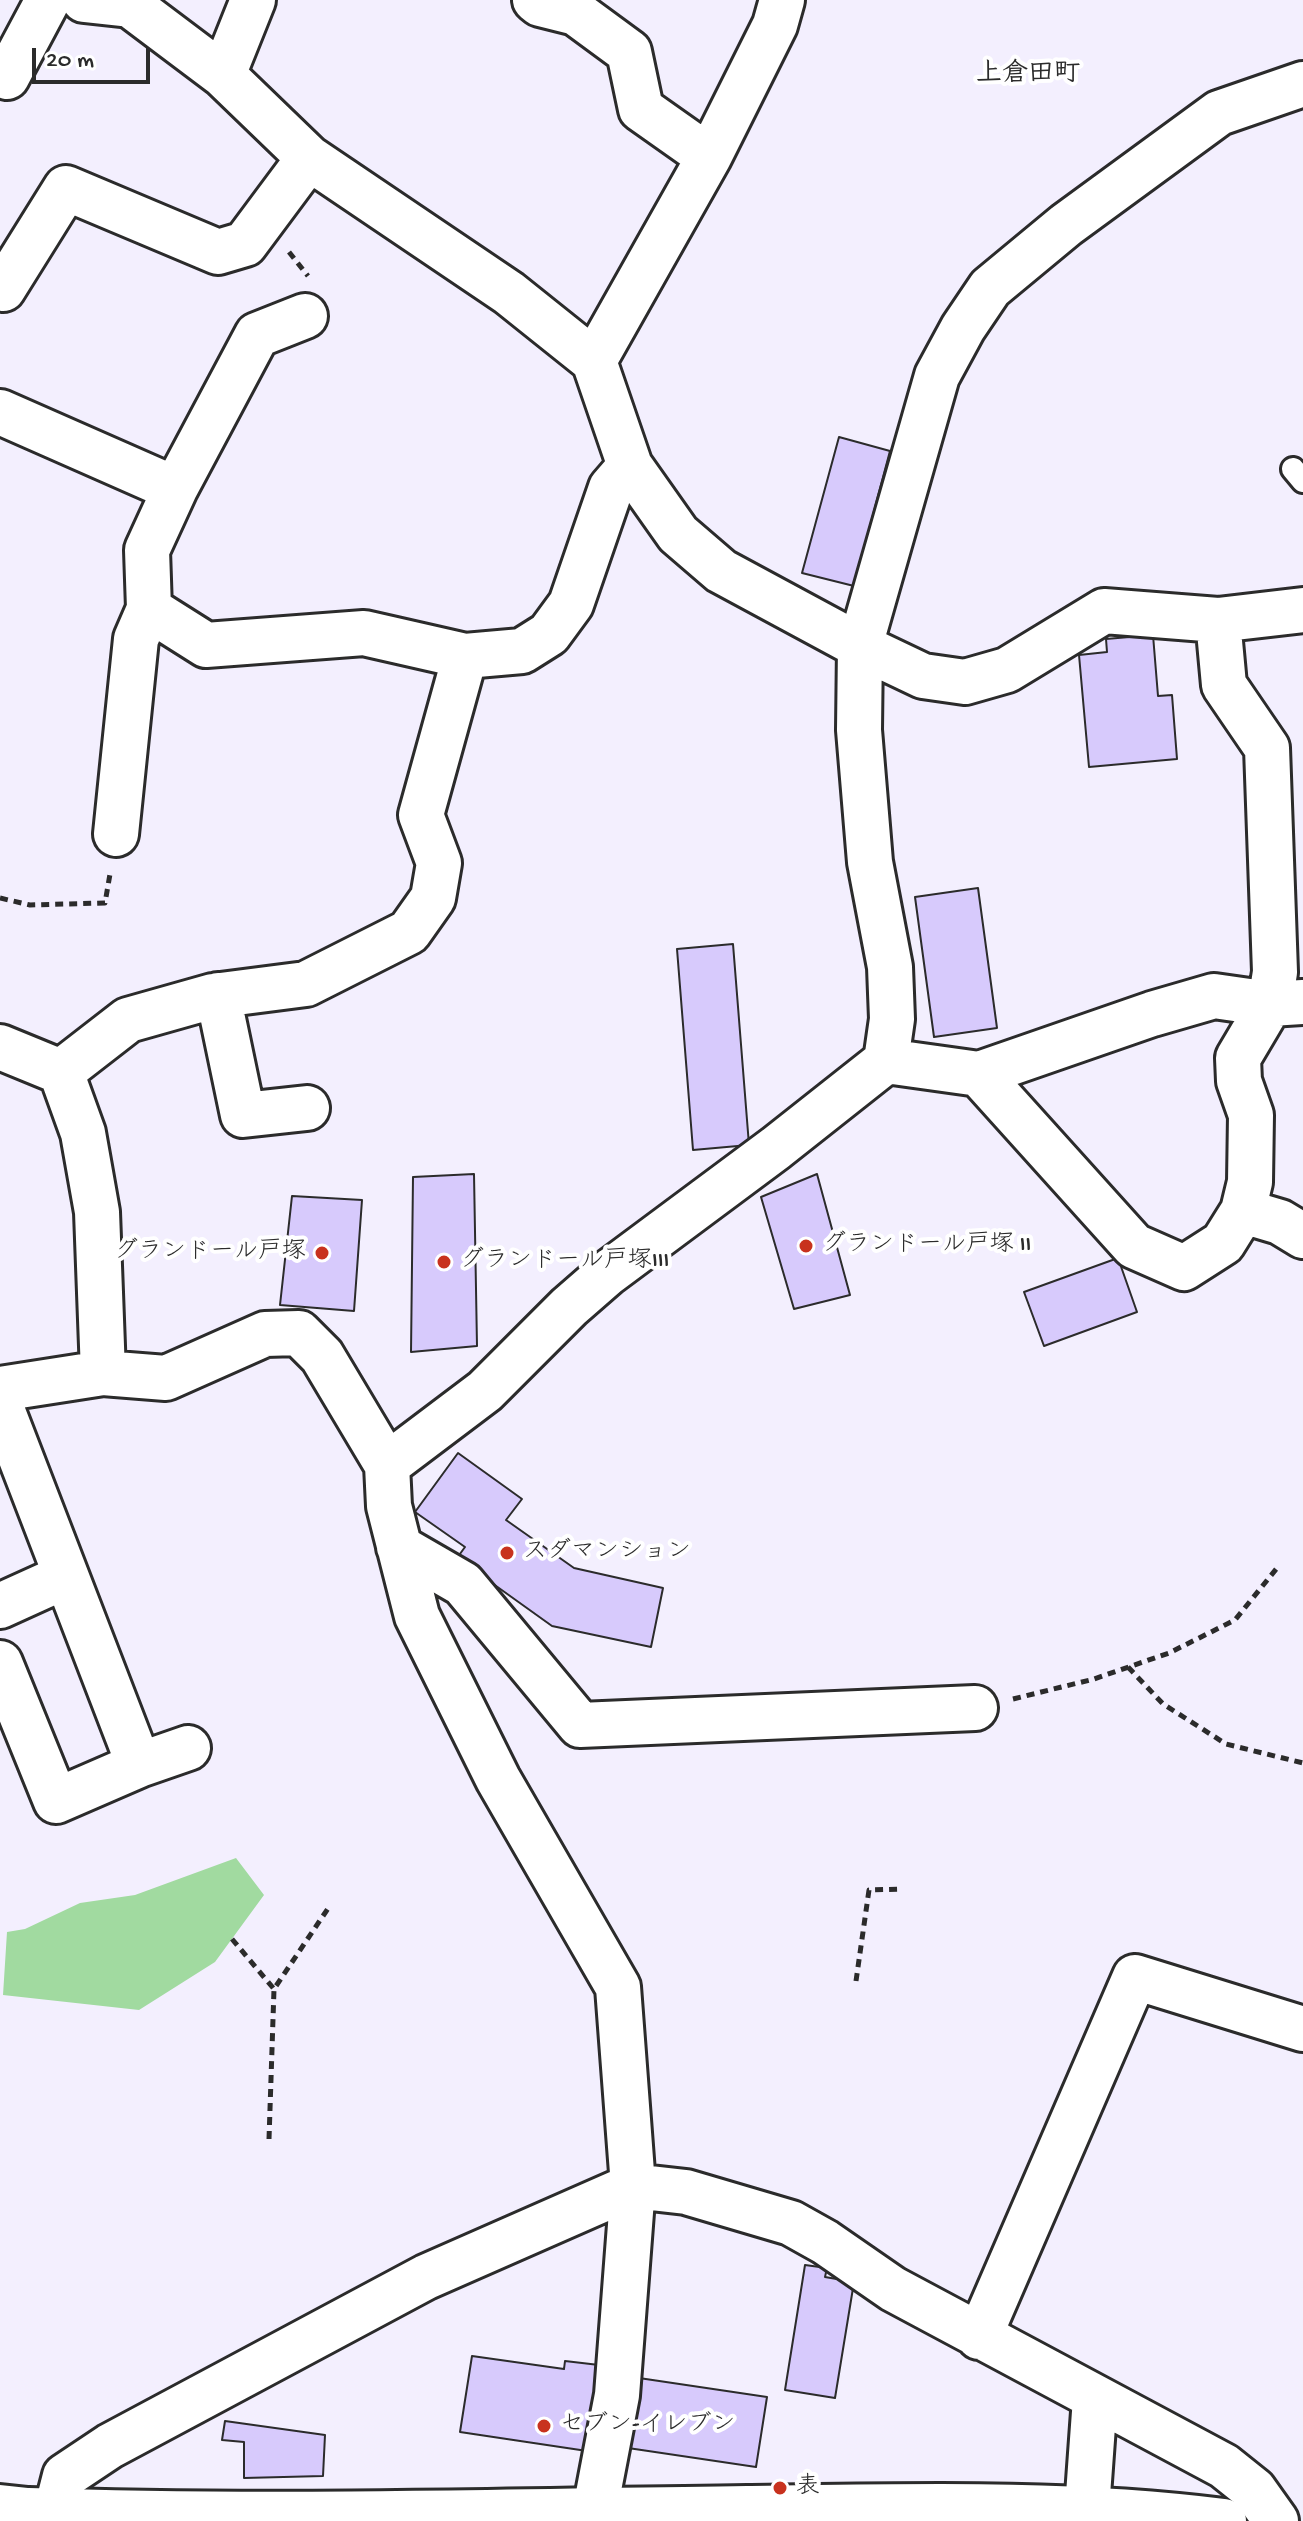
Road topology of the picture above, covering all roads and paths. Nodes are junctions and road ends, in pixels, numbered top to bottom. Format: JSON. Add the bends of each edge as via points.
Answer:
{"nodes":[{"id":1,"x":48,"y":0,"type":"edge"},
{"id":2,"x":84,"y":0,"type":"edge"},
{"id":3,"x":253,"y":0,"type":"edge"},
{"id":4,"x":535,"y":0,"type":"edge"},
{"id":5,"x":782,"y":0,"type":"edge"},
{"id":6,"x":223,"y":75,"type":"junction"},
{"id":7,"x":7,"y":77,"type":"dead end"},
{"id":8,"x":1303,"y":84,"type":"edge"},
{"id":9,"x":709,"y":157,"type":"junction"},
{"id":10,"x":309,"y":158,"type":"junction"},
{"id":11,"x":264,"y":220,"type":"junction"},
{"id":12,"x":1,"y":290,"type":"edge"},
{"id":13,"x":305,"y":316,"type":"joint"},
{"id":14,"x":594,"y":361,"type":"junction"},
{"id":15,"x":0,"y":412,"type":"edge"},
{"id":16,"x":630,"y":466,"type":"junction"},
{"id":17,"x":175,"y":489,"type":"junction"},
{"id":18,"x":149,"y":609,"type":"junction"},
{"id":19,"x":1303,"y":610,"type":"edge"},
{"id":20,"x":1218,"y":620,"type":"junction"},
{"id":21,"x":860,"y":646,"type":"junction"},
{"id":22,"x":465,"y":656,"type":"junction"},
{"id":23,"x":116,"y":834,"type":"dead end"},
{"id":24,"x":0,"y":898,"type":"edge"},
{"id":25,"x":82,"y":905,"type":"dead end"},
{"id":26,"x":218,"y":995,"type":"junction"},
{"id":27,"x":1287,"y":1003,"type":"edge"},
{"id":28,"x":0,"y":1047,"type":"edge"},
{"id":29,"x":886,"y":1061,"type":"junction"},
{"id":30,"x":61,"y":1072,"type":"junction"},
{"id":31,"x":979,"y":1074,"type":"junction"},
{"id":32,"x":307,"y":1108,"type":"dead end"},
{"id":33,"x":1243,"y":1211,"type":"junction"},
{"id":34,"x":1303,"y":1236,"type":"edge"},
{"id":35,"x":103,"y":1373,"type":"junction"},
{"id":36,"x":0,"y":1389,"type":"edge"},
{"id":37,"x":0,"y":1404,"type":"edge"},
{"id":38,"x":387,"y":1465,"type":"junction"},
{"id":39,"x":399,"y":1547,"type":"junction"},
{"id":40,"x":1277,"y":1568,"type":"dead end"},
{"id":41,"x":66,"y":1576,"type":"junction"},
{"id":42,"x":0,"y":1606,"type":"edge"},
{"id":43,"x":0,"y":1663,"type":"edge"},
{"id":44,"x":1128,"y":1667,"type":"junction"},
{"id":45,"x":975,"y":1708,"type":"joint"},
{"id":46,"x":188,"y":1748,"type":"dead end"},
{"id":47,"x":1303,"y":1763,"type":"edge"},
{"id":48,"x":139,"y":1765,"type":"junction"},
{"id":49,"x":903,"y":1889,"type":"dead end"},
{"id":50,"x":329,"y":1907,"type":"dead end"},
{"id":51,"x":232,"y":1939,"type":"dead end"},
{"id":52,"x":856,"y":1981,"type":"dead end"},
{"id":53,"x":274,"y":1989,"type":"junction"},
{"id":54,"x":1303,"y":2029,"type":"edge"},
{"id":55,"x":269,"y":2139,"type":"dead end"},
{"id":56,"x":633,"y":2186,"type":"junction"},
{"id":57,"x":979,"y":2337,"type":"junction"},
{"id":58,"x":1095,"y":2398,"type":"junction"},
{"id":59,"x":1303,"y":2495,"type":"edge"},
{"id":60,"x":0,"y":2507,"type":"edge"},
{"id":61,"x":1087,"y":2509,"type":"junction"},
{"id":62,"x":595,"y":2510,"type":"junction"},
{"id":63,"x":56,"y":2511,"type":"junction"},
{"id":64,"x":1224,"y":2521,"type":"edge"},
{"id":65,"x":1276,"y":2521,"type":"edge"},
{"id":66,"x":1286,"y":2521,"type":"edge"}],
"edges":[{"from":1,"to":7,"type":"street"},
{"from":2,"to":6,"type":"street","via":[[130,5]]},
{"from":3,"to":6,"type":"street"},
{"from":4,"to":9,"type":"street","via":[[576,13],[629,52],[641,109]]},
{"from":5,"to":9,"type":"street","via":[[775,25]]},
{"from":6,"to":10,"type":"street"},
{"from":8,"to":21,"type":"street","via":[[1219,113],[990,288],[937,376]]},
{"from":9,"to":14,"type":"street"},
{"from":10,"to":11,"type":"street"},
{"from":10,"to":14,"type":"street","via":[[509,293]]},
{"from":11,"to":12,"type":"street","via":[[245,244],[218,252],[66,188]]},
{"from":11,"to":13,"type":"path","via":[[324,296]]},
{"from":13,"to":17,"type":"street","via":[[257,335]]},
{"from":14,"to":16,"type":"street"},
{"from":15,"to":17,"type":"street"},
{"from":16,"to":21,"type":"street","via":[[678,534],[721,571]]},
{"from":16,"to":22,"type":"street","via":[[611,488],[571,604],[549,634],[522,651]]},
{"from":17,"to":18,"type":"street","via":[[147,550]]},
{"from":18,"to":22,"type":"street","via":[[206,645],[364,633]]},
{"from":18,"to":23,"type":"street","via":[[136,639]]},
{"from":19,"to":20,"type":"street"},
{"from":20,"to":21,"type":"street","via":[[1104,611],[1007,670],[965,682],[923,676]]},
{"from":20,"to":27,"type":"street","via":[[1224,685],[1267,748],[1275,972]]},
{"from":21,"to":29,"type":"street","via":[[859,730],[869,847],[890,967],[892,1019]]},
{"from":22,"to":26,"type":"street","via":[[421,815],[439,863],[433,898],[409,932],[306,984]]},
{"from":24,"to":25,"type":"path","via":[[30,905]]},
{"from":26,"to":30,"type":"street","via":[[128,1020]]},
{"from":26,"to":32,"type":"street","via":[[243,1115]]},
{"from":27,"to":31,"type":"street","via":[[1214,996]]},
{"from":27,"to":33,"type":"street","via":[[1238,1058],[1239,1081],[1251,1115],[1250,1182]]},
{"from":28,"to":30,"type":"street"},
{"from":29,"to":31,"type":"street"},
{"from":29,"to":38,"type":"street","via":[[608,1273],[485,1391]]},
{"from":30,"to":35,"type":"street","via":[[83,1133],[97,1212]]},
{"from":31,"to":33,"type":"street","via":[[1134,1246],[1184,1268],[1223,1243]]},
{"from":33,"to":34,"type":"street","via":[[1280,1222]]},
{"from":35,"to":36,"type":"street"},
{"from":35,"to":38,"type":"street","via":[[166,1378],[265,1334],[299,1333],[322,1356]]},
{"from":37,"to":41,"type":"street"},
{"from":38,"to":39,"type":"street"},
{"from":39,"to":45,"type":"street","via":[[463,1584],[580,1725]]},
{"from":39,"to":56,"type":"street","via":[[417,1616],[491,1766],[618,1987]]},
{"from":40,"to":44,"type":"path","via":[[1235,1620]]},
{"from":41,"to":42,"type":"street"},
{"from":41,"to":48,"type":"street"},
{"from":43,"to":48,"type":"street","via":[[56,1801]]},
{"from":44,"to":45,"type":"path"},
{"from":44,"to":47,"type":"path","via":[[1163,1704],[1226,1744]]},
{"from":46,"to":48,"type":"street"},
{"from":49,"to":52,"type":"path","via":[[869,1890]]},
{"from":50,"to":53,"type":"path"},
{"from":51,"to":53,"type":"path"},
{"from":53,"to":55,"type":"path"},
{"from":54,"to":57,"type":"street","via":[[1135,1977]]},
{"from":56,"to":57,"type":"street","via":[[686,2192],[791,2223]]},
{"from":56,"to":62,"type":"street","via":[[617,2395]]},
{"from":56,"to":63,"type":"street","via":[[426,2277],[110,2446],[65,2476]]},
{"from":57,"to":58,"type":"street"},
{"from":58,"to":61,"type":"street"},
{"from":58,"to":65,"type":"street","via":[[1224,2466],[1254,2490]]},
{"from":59,"to":66,"type":"street"},
{"from":60,"to":63,"type":"street"},
{"from":61,"to":62,"type":"street"},
{"from":61,"to":64,"type":"street"},
{"from":62,"to":63,"type":"street","via":[[218,2515]]}]}
